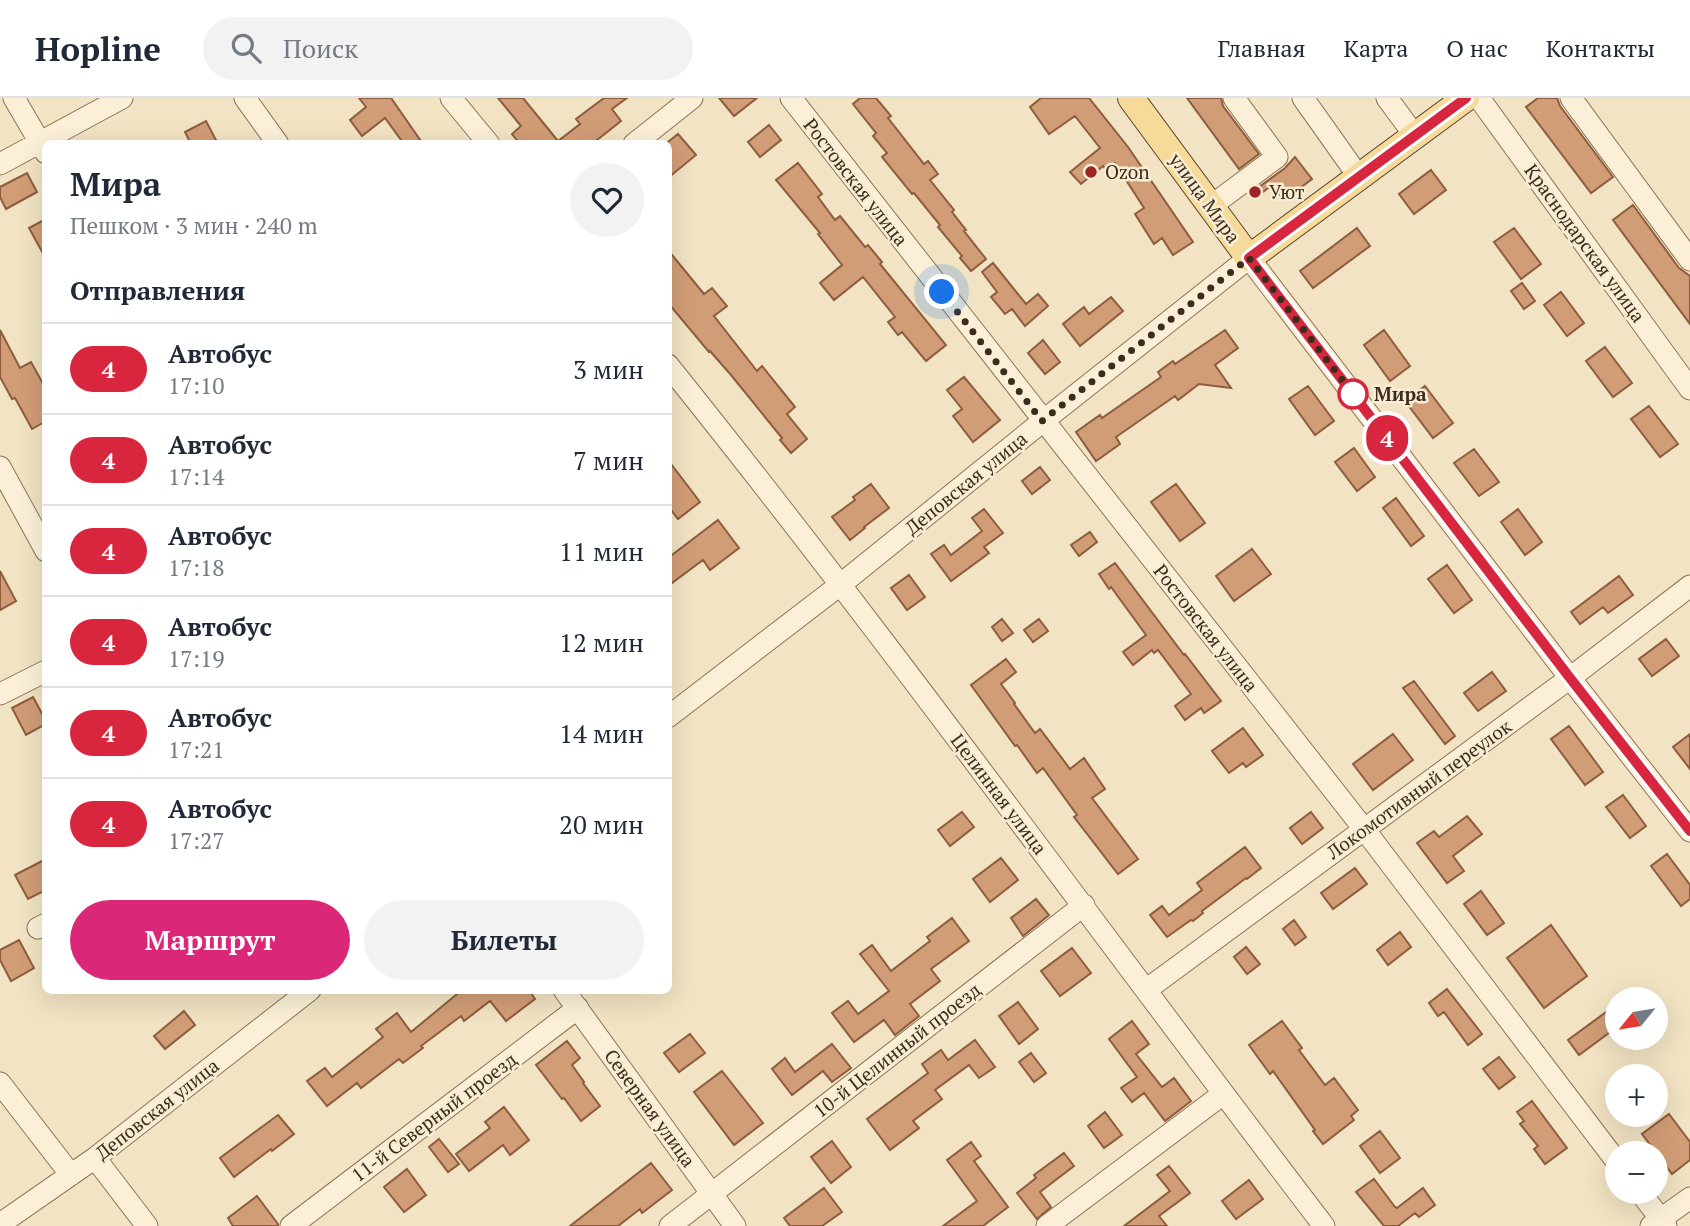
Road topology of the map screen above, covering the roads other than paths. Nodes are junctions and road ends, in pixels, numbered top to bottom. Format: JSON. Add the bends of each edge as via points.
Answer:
{"nodes":[{"id":1,"x":14,"y":98,"type":"edge"},
{"id":2,"x":122,"y":98,"type":"edge"},
{"id":3,"x":245,"y":98,"type":"edge"},
{"id":4,"x":451,"y":98,"type":"edge"},
{"id":5,"x":692,"y":98,"type":"edge"},
{"id":6,"x":791,"y":98,"type":"edge"},
{"id":7,"x":1131,"y":98,"type":"edge"},
{"id":8,"x":1234,"y":98,"type":"edge"},
{"id":9,"x":1303,"y":98,"type":"edge"},
{"id":10,"x":1387,"y":98,"type":"edge"},
{"id":11,"x":1466,"y":98,"type":"edge"},
{"id":12,"x":1479,"y":98,"type":"edge"},
{"id":13,"x":1571,"y":98,"type":"edge"},
{"id":14,"x":1415,"y":136,"type":"junction"},
{"id":15,"x":56,"y":140,"type":"edge"},
{"id":16,"x":275,"y":140,"type":"edge"},
{"id":17,"x":486,"y":140,"type":"edge"},
{"id":18,"x":639,"y":140,"type":"edge"},
{"id":19,"x":42,"y":146,"type":"edge"},
{"id":20,"x":42,"y":148,"type":"edge"},
{"id":21,"x":0,"y":164,"type":"edge"},
{"id":22,"x":1359,"y":177,"type":"junction"},
{"id":23,"x":1211,"y":206,"type":"junction"},
{"id":24,"x":1249,"y":258,"type":"junction"},
{"id":25,"x":1690,"y":260,"type":"edge"},
{"id":26,"x":1690,"y":389,"type":"edge"},
{"id":27,"x":676,"y":391,"type":"edge"},
{"id":28,"x":1042,"y":421,"type":"junction"},
{"id":29,"x":0,"y":467,"type":"edge"},
{"id":30,"x":38,"y":520,"type":"edge"},
{"id":31,"x":840,"y":585,"type":"junction"},
{"id":32,"x":1690,"y":586,"type":"edge"},
{"id":33,"x":42,"y":673,"type":"edge"},
{"id":34,"x":1570,"y":678,"type":"junction"},
{"id":35,"x":0,"y":694,"type":"edge"},
{"id":36,"x":672,"y":714,"type":"edge"},
{"id":37,"x":1364,"y":829,"type":"junction"},
{"id":38,"x":1690,"y":831,"type":"edge"},
{"id":39,"x":1084,"y":905,"type":"junction"},
{"id":40,"x":1146,"y":990,"type":"junction"},
{"id":41,"x":567,"y":994,"type":"edge"},
{"id":42,"x":287,"y":998,"type":"edge"},
{"id":43,"x":578,"y":1008,"type":"junction"},
{"id":44,"x":0,"y":1083,"type":"edge"},
{"id":45,"x":1223,"y":1094,"type":"junction"},
{"id":46,"x":1605,"y":1146,"type":"edge"},
{"id":47,"x":95,"y":1158,"type":"junction"},
{"id":48,"x":71,"y":1175,"type":"junction"},
{"id":49,"x":711,"y":1194,"type":"junction"},
{"id":50,"x":1690,"y":1198,"type":"edge"},
{"id":51,"x":1647,"y":1204,"type":"edge"},
{"id":52,"x":0,"y":1224,"type":"edge"},
{"id":53,"x":1659,"y":1224,"type":"edge"},
{"id":54,"x":147,"y":1226,"type":"edge"},
{"id":55,"x":291,"y":1226,"type":"edge"},
{"id":56,"x":670,"y":1226,"type":"edge"},
{"id":57,"x":735,"y":1226,"type":"edge"},
{"id":58,"x":1047,"y":1226,"type":"edge"},
{"id":59,"x":1324,"y":1226,"type":"edge"}],
"edges":[{"from":1,"to":19,"type":"street"},
{"from":2,"to":15,"type":"street"},
{"from":3,"to":16,"type":"street"},
{"from":4,"to":17,"type":"street"},
{"from":5,"to":18,"type":"street"},
{"from":6,"to":28,"type":"street","name":"Ростовская улица"},
{"from":7,"to":23,"type":"main road","name":"улица Мира"},
{"from":8,"to":23,"type":"street","via":[[1277,157]]},
{"from":9,"to":22,"type":"street"},
{"from":10,"to":14,"type":"street"},
{"from":11,"to":14,"type":"main road","name":"Деповская улица"},
{"from":12,"to":26,"type":"street","name":"Краснодарская улица"},
{"from":13,"to":25,"type":"street"},
{"from":14,"to":22,"type":"main road","name":"Деповская улица"},
{"from":20,"to":21,"type":"street"},
{"from":22,"to":24,"type":"main road","name":"Деповская улица"},
{"from":23,"to":24,"type":"main road","name":"улица Мира"},
{"from":24,"to":28,"type":"street","name":"Деповская улица"},
{"from":24,"to":34,"type":"street","name":"улица Мира"},
{"from":27,"to":31,"type":"street","name":"Целинная улица"},
{"from":28,"to":31,"type":"street","name":"Деповская улица"},
{"from":28,"to":37,"type":"street","name":"Ростовская улица"},
{"from":29,"to":30,"type":"street"},
{"from":31,"to":36,"type":"street","name":"Деповская улица"},
{"from":31,"to":39,"type":"street","name":"Целинная улица"},
{"from":32,"to":34,"type":"street","name":"Локомотивный переулок"},
{"from":33,"to":35,"type":"street"},
{"from":34,"to":37,"type":"street","name":"Локомотивный переулок"},
{"from":34,"to":38,"type":"street","name":"улица Мира"},
{"from":37,"to":40,"type":"street","name":"Локомотивный переулок"},
{"from":37,"to":46,"type":"street","name":"Ростовская улица"},
{"from":39,"to":40,"type":"street","name":"Целинная улица"},
{"from":39,"to":49,"type":"street","name":"10-й Целинный проезд"},
{"from":40,"to":45,"type":"street","name":"Целинная улица"},
{"from":41,"to":43,"type":"street","name":"Северная улица"},
{"from":42,"to":47,"type":"street","name":"Деповская улица"},
{"from":43,"to":49,"type":"street","name":"Северная улица"},
{"from":43,"to":55,"type":"street","name":"11-й Северный проезд"},
{"from":44,"to":48,"type":"street"},
{"from":45,"to":58,"type":"street"},
{"from":45,"to":59,"type":"street","name":"Целинная улица"},
{"from":47,"to":48,"type":"street","name":"Деповская улица"},
{"from":47,"to":54,"type":"street"},
{"from":48,"to":52,"type":"street","name":"Деповская улица"},
{"from":49,"to":56,"type":"street","name":"10-й Целинный проезд"},
{"from":49,"to":57,"type":"street","name":"Северная улица"},
{"from":50,"to":53,"type":"street"},
{"from":51,"to":53,"type":"street"}]}
